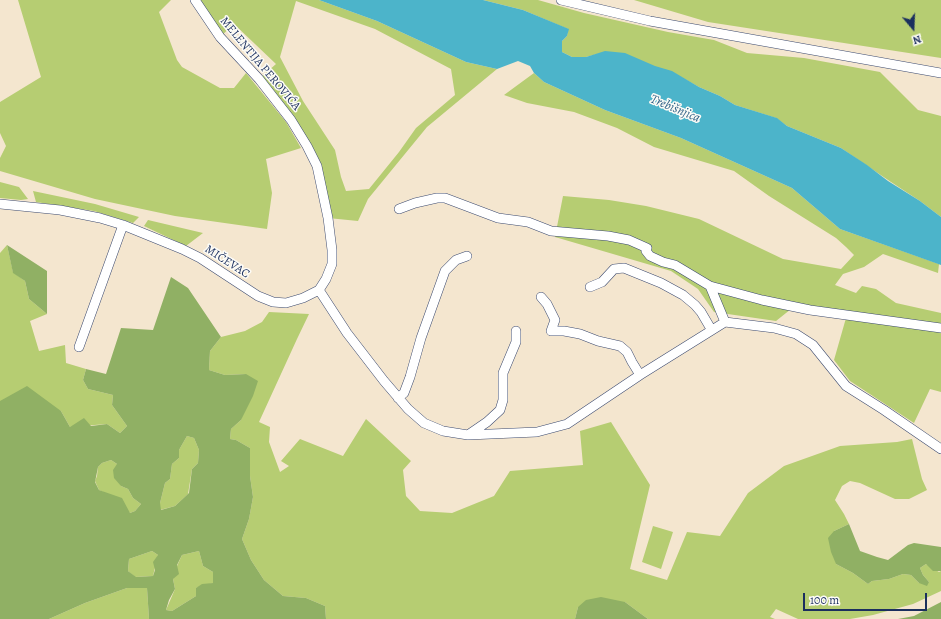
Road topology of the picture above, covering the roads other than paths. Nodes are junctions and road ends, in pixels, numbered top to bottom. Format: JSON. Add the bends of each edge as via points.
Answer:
{"nodes":[{"id":1,"x":195,"y":0,"type":"edge"},
{"id":2,"x":561,"y":0,"type":"edge"},
{"id":3,"x":941,"y":73,"type":"edge"},
{"id":4,"x":0,"y":204,"type":"edge"},
{"id":5,"x":399,"y":209,"type":"dead end"},
{"id":6,"x":123,"y":225,"type":"junction"},
{"id":7,"x":467,"y":256,"type":"dead end"},
{"id":8,"x":710,"y":286,"type":"junction"},
{"id":9,"x":590,"y":287,"type":"dead end"},
{"id":10,"x":319,"y":290,"type":"junction"},
{"id":11,"x":541,"y":297,"type":"dead end"},
{"id":12,"x":725,"y":322,"type":"junction"},
{"id":13,"x":941,"y":328,"type":"edge"},
{"id":14,"x":712,"y":330,"type":"junction"},
{"id":15,"x":516,"y":331,"type":"dead end"},
{"id":16,"x":79,"y":348,"type":"dead end"},
{"id":17,"x":640,"y":375,"type":"junction"},
{"id":18,"x":398,"y":398,"type":"junction"},
{"id":19,"x":468,"y":436,"type":"junction"},
{"id":20,"x":941,"y":449,"type":"edge"}],
"edges":[{"from":1,"to":10,"type":"street","name":"MELENTIJA PEROVIĆA","via":[[220,37],[260,78],[291,120],[317,166],[332,250],[332,264]]},
{"from":2,"to":3,"type":"street","via":[[650,21]]},
{"from":4,"to":6,"type":"street","name":"MIČEVAC","via":[[60,210]]},
{"from":5,"to":8,"type":"street","via":[[415,203],[445,198],[498,218],[528,222],[551,231],[629,240],[647,248],[650,256],[675,265]]},
{"from":6,"to":10,"type":"street","name":"MIČEVAC","via":[[200,258],[258,296],[273,302],[286,303]]},
{"from":6,"to":16,"type":"street"},
{"from":7,"to":18,"type":"street","via":[[456,260],[445,271],[420,338],[410,377],[404,393]]},
{"from":8,"to":12,"type":"street"},
{"from":8,"to":13,"type":"street","via":[[810,310]]},
{"from":9,"to":14,"type":"street","via":[[602,282],[614,269],[624,268],[683,295],[698,308]]},
{"from":10,"to":18,"type":"street","via":[[347,333]]},
{"from":11,"to":17,"type":"street","via":[[554,320],[552,332],[580,334],[620,346],[627,352]]},
{"from":12,"to":14,"type":"street"},
{"from":12,"to":20,"type":"street","via":[[774,328],[796,334],[813,346],[846,386]]},
{"from":14,"to":17,"type":"street"},
{"from":15,"to":19,"type":"street","via":[[516,342],[503,373],[503,400],[500,410]]},
{"from":17,"to":19,"type":"street","via":[[567,424],[537,432]]},
{"from":18,"to":19,"type":"street","via":[[424,423],[443,431]]}]}
